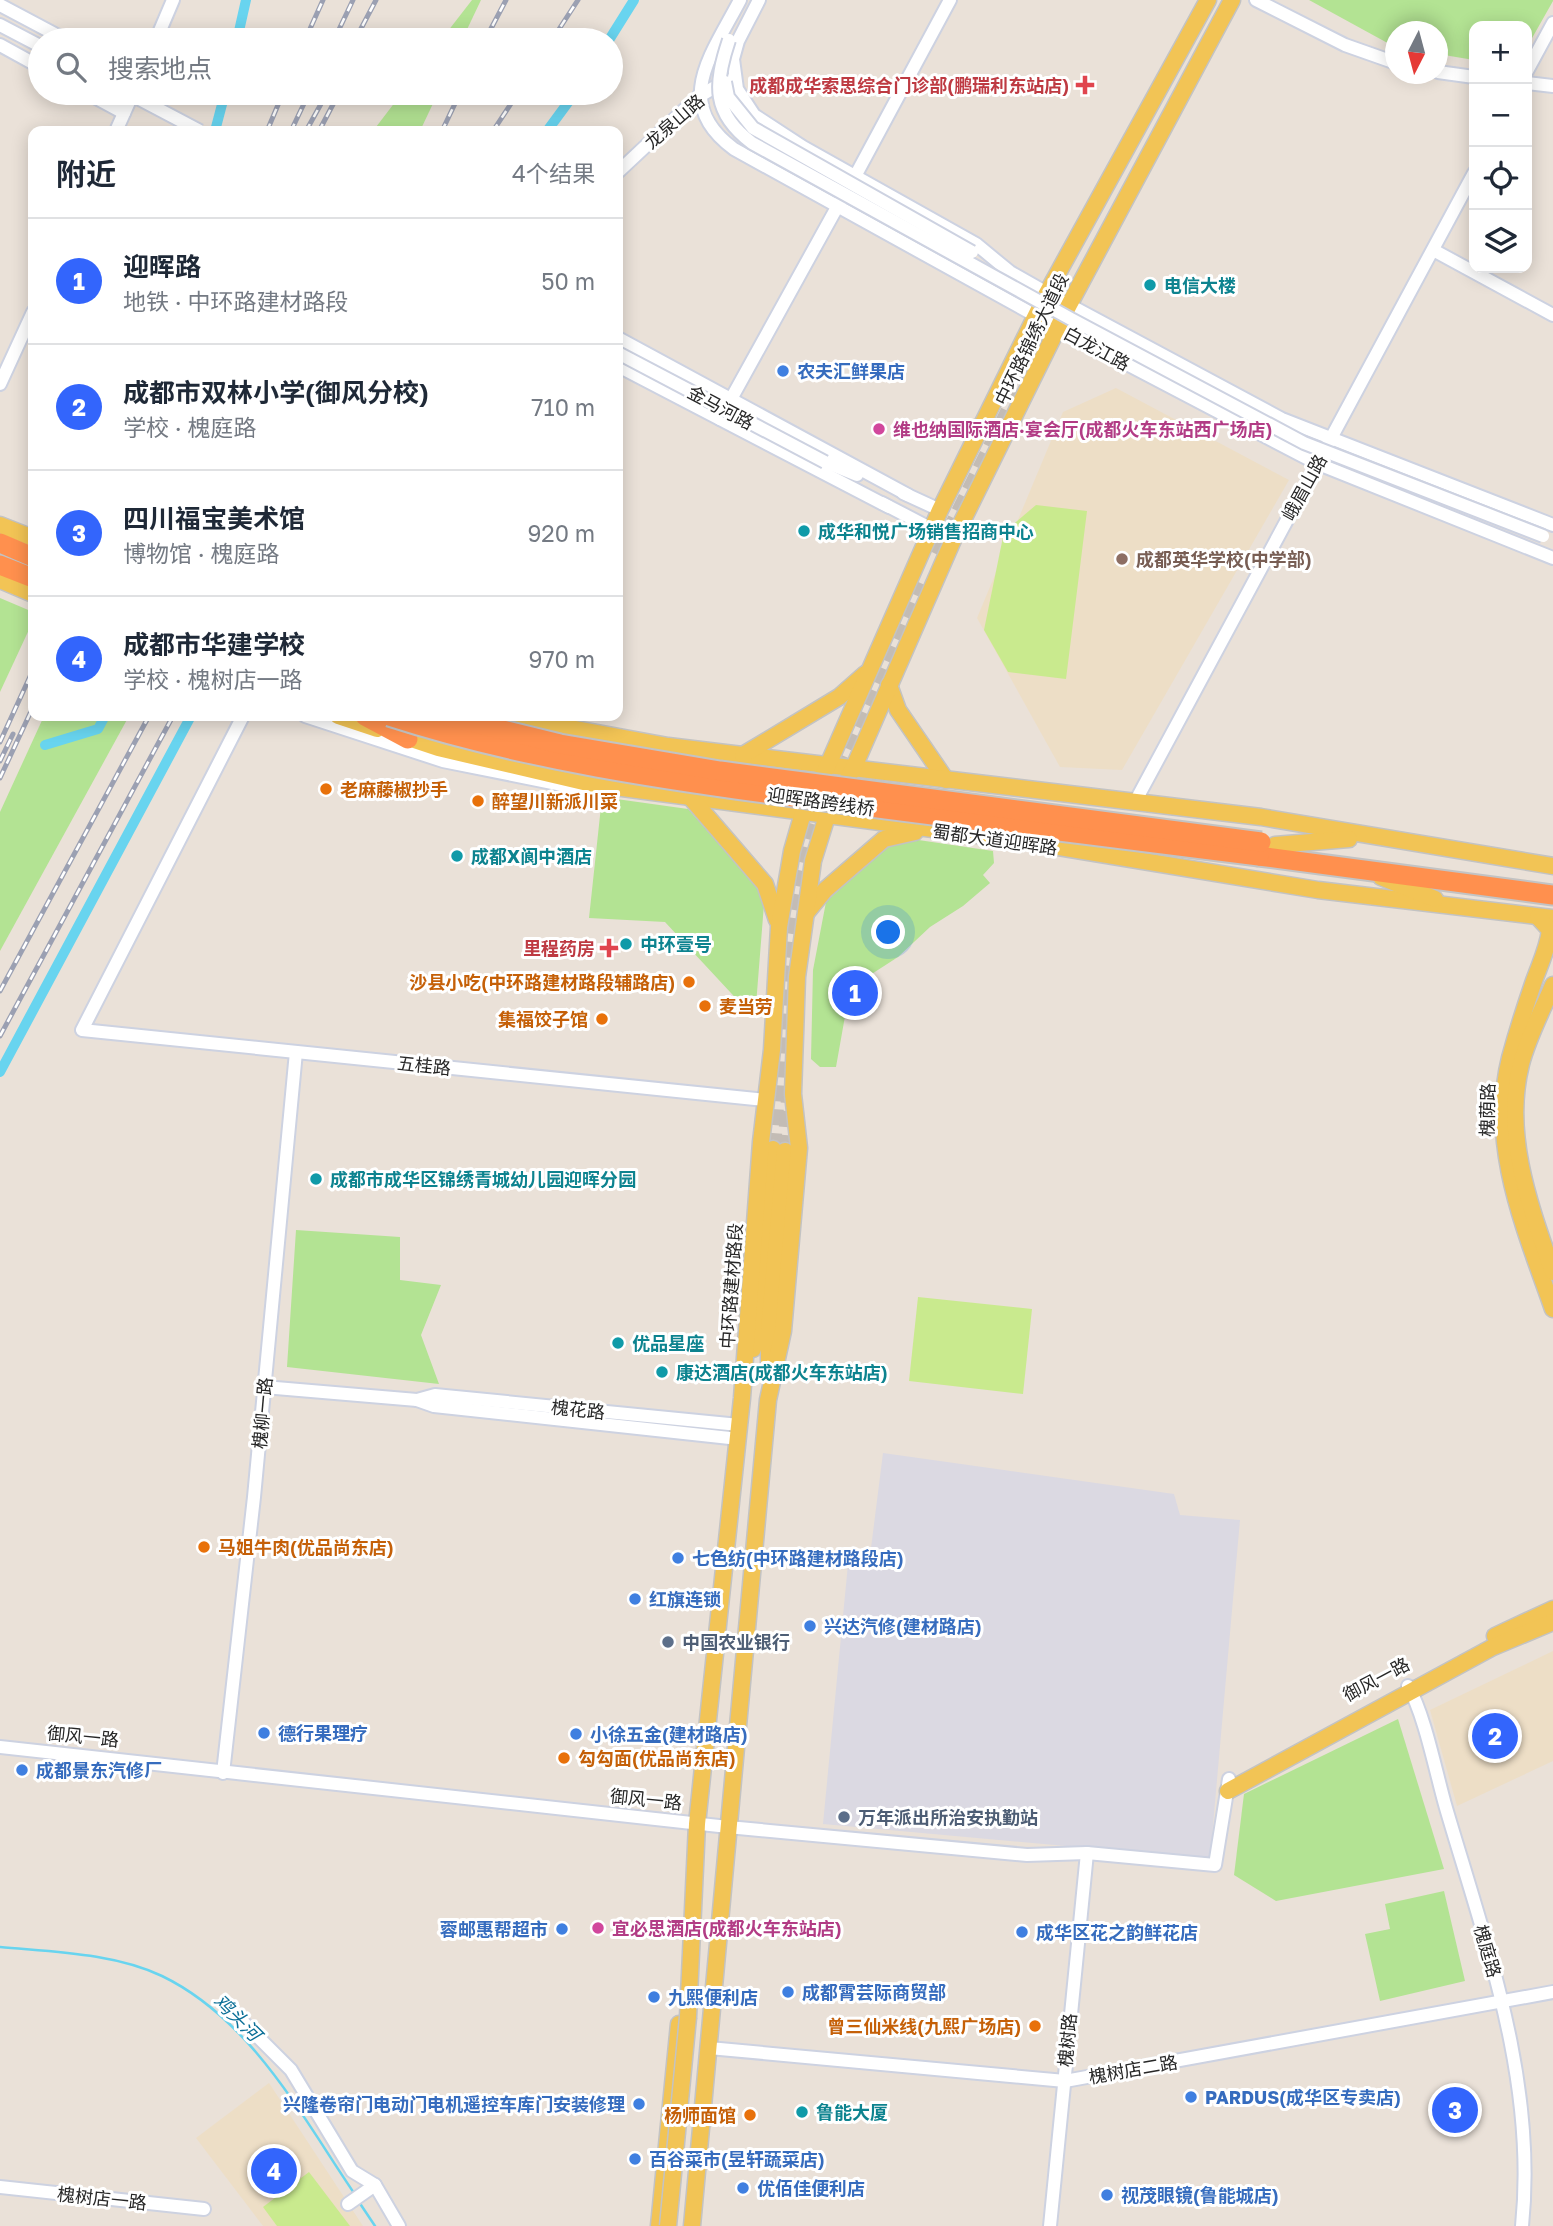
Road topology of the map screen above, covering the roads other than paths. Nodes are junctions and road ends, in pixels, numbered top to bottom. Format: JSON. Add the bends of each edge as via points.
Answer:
{"nodes":[{"id":1,"x":173,"y":0,"type":"edge"},
{"id":2,"x":740,"y":0,"type":"edge"},
{"id":3,"x":750,"y":0,"type":"edge"},
{"id":4,"x":759,"y":0,"type":"edge"},
{"id":5,"x":950,"y":0,"type":"edge"},
{"id":6,"x":1208,"y":0,"type":"edge"},
{"id":7,"x":1232,"y":0,"type":"edge"},
{"id":8,"x":1256,"y":0,"type":"edge"},
{"id":9,"x":0,"y":5,"type":"edge"},
{"id":10,"x":1553,"y":23,"type":"edge"},
{"id":11,"x":0,"y":25,"type":"edge"},
{"id":12,"x":43,"y":28,"type":"edge"},
{"id":13,"x":161,"y":28,"type":"edge"},
{"id":14,"x":28,"y":40,"type":"edge"},
{"id":15,"x":729,"y":40,"type":"junction"},
{"id":16,"x":0,"y":45,"type":"edge"},
{"id":17,"x":1385,"y":59,"type":"edge"},
{"id":18,"x":28,"y":60,"type":"edge"},
{"id":19,"x":1532,"y":62,"type":"edge"},
{"id":20,"x":1448,"y":73,"type":"edge"},
{"id":21,"x":734,"y":76,"type":"junction"},
{"id":22,"x":1469,"y":76,"type":"edge"},
{"id":23,"x":1532,"y":84,"type":"edge"},
{"id":24,"x":1553,"y":86,"type":"edge"},
{"id":25,"x":698,"y":97,"type":"junction"},
{"id":26,"x":109,"y":105,"type":"edge"},
{"id":27,"x":128,"y":105,"type":"edge"},
{"id":28,"x":151,"y":105,"type":"edge"},
{"id":29,"x":124,"y":113,"type":"junction"},
{"id":30,"x":118,"y":126,"type":"edge"},
{"id":31,"x":191,"y":126,"type":"edge"},
{"id":32,"x":623,"y":167,"type":"edge"},
{"id":33,"x":856,"y":175,"type":"junction"},
{"id":34,"x":1469,"y":183,"type":"edge"},
{"id":35,"x":838,"y":207,"type":"junction"},
{"id":36,"x":1435,"y":251,"type":"junction"},
{"id":37,"x":1010,"y":272,"type":"junction"},
{"id":38,"x":1047,"y":293,"type":"junction"},
{"id":39,"x":1069,"y":305,"type":"junction"},
{"id":40,"x":1553,"y":315,"type":"edge"},
{"id":41,"x":1036,"y":316,"type":"junction"},
{"id":42,"x":28,"y":323,"type":"edge"},
{"id":43,"x":1058,"y":328,"type":"junction"},
{"id":44,"x":623,"y":341,"type":"edge"},
{"id":45,"x":623,"y":355,"type":"edge"},
{"id":46,"x":623,"y":369,"type":"edge"},
{"id":47,"x":0,"y":384,"type":"edge"},
{"id":48,"x":731,"y":399,"type":"junction"},
{"id":49,"x":720,"y":419,"type":"junction"},
{"id":50,"x":1330,"y":440,"type":"junction"},
{"id":51,"x":825,"y":462,"type":"junction"},
{"id":52,"x":1316,"y":463,"type":"junction"},
{"id":53,"x":908,"y":495,"type":"junction"},
{"id":54,"x":889,"y":507,"type":"junction"},
{"id":55,"x":940,"y":510,"type":"junction"},
{"id":56,"x":0,"y":525,"type":"edge"},
{"id":57,"x":1553,"y":525,"type":"edge"},
{"id":58,"x":932,"y":529,"type":"junction"},
{"id":59,"x":28,"y":536,"type":"edge"},
{"id":60,"x":1548,"y":537,"type":"edge"},
{"id":61,"x":0,"y":543,"type":"edge"},
{"id":62,"x":28,"y":555,"type":"edge"},
{"id":63,"x":1553,"y":558,"type":"edge"},
{"id":64,"x":0,"y":565,"type":"edge"},
{"id":65,"x":28,"y":576,"type":"edge"},
{"id":66,"x":0,"y":580,"type":"edge"},
{"id":67,"x":28,"y":592,"type":"edge"},
{"id":68,"x":867,"y":673,"type":"junction"},
{"id":69,"x":889,"y":685,"type":"junction"},
{"id":70,"x":240,"y":721,"type":"edge"},
{"id":71,"x":319,"y":721,"type":"edge"},
{"id":72,"x":353,"y":721,"type":"edge"},
{"id":73,"x":374,"y":721,"type":"edge"},
{"id":74,"x":407,"y":721,"type":"edge"},
{"id":75,"x":466,"y":721,"type":"edge"},
{"id":76,"x":530,"y":721,"type":"edge"},
{"id":77,"x":562,"y":721,"type":"edge"},
{"id":78,"x":604,"y":736,"type":"junction"},
{"id":79,"x":408,"y":739,"type":"junction"},
{"id":80,"x":668,"y":746,"type":"junction"},
{"id":81,"x":743,"y":755,"type":"junction"},
{"id":82,"x":828,"y":765,"type":"junction"},
{"id":83,"x":853,"y":767,"type":"junction"},
{"id":84,"x":946,"y":780,"type":"junction"},
{"id":85,"x":1021,"y":788,"type":"junction"},
{"id":86,"x":661,"y":794,"type":"junction"},
{"id":87,"x":691,"y":798,"type":"junction"},
{"id":88,"x":1135,"y":802,"type":"junction"},
{"id":89,"x":803,"y":813,"type":"junction"},
{"id":90,"x":827,"y":816,"type":"junction"},
{"id":91,"x":926,"y":829,"type":"junction"},
{"id":92,"x":1369,"y":837,"type":"junction"},
{"id":93,"x":1016,"y":840,"type":"junction"},
{"id":94,"x":1265,"y":848,"type":"junction"},
{"id":95,"x":1553,"y":866,"type":"edge"},
{"id":96,"x":1369,"y":872,"type":"junction"},
{"id":97,"x":1553,"y":884,"type":"edge"},
{"id":98,"x":1553,"y":895,"type":"edge"},
{"id":99,"x":1454,"y":907,"type":"junction"},
{"id":100,"x":805,"y":914,"type":"junction"},
{"id":101,"x":1545,"y":917,"type":"edge"},
{"id":102,"x":779,"y":927,"type":"junction"},
{"id":103,"x":1553,"y":985,"type":"edge"},
{"id":104,"x":296,"y":1052,"type":"junction"},
{"id":105,"x":765,"y":1100,"type":"junction"},
{"id":106,"x":1553,"y":1272,"type":"edge"},
{"id":107,"x":1553,"y":1309,"type":"edge"},
{"id":108,"x":264,"y":1387,"type":"junction"},
{"id":109,"x":742,"y":1398,"type":"junction"},
{"id":110,"x":768,"y":1400,"type":"junction"},
{"id":111,"x":739,"y":1432,"type":"junction"},
{"id":112,"x":1553,"y":1609,"type":"edge"},
{"id":113,"x":1553,"y":1622,"type":"edge"},
{"id":114,"x":1410,"y":1689,"type":"junction"},
{"id":115,"x":0,"y":1747,"type":"edge"},
{"id":116,"x":223,"y":1773,"type":"junction"},
{"id":117,"x":1229,"y":1785,"type":"joint"},
{"id":118,"x":697,"y":1824,"type":"junction"},
{"id":119,"x":728,"y":1827,"type":"junction"},
{"id":120,"x":1087,"y":1853,"type":"junction"},
{"id":121,"x":720,"y":1928,"type":"junction"},
{"id":122,"x":691,"y":1931,"type":"junction"},
{"id":123,"x":1553,"y":1992,"type":"edge"},
{"id":124,"x":1503,"y":2001,"type":"junction"},
{"id":125,"x":228,"y":2007,"type":"dead end"},
{"id":126,"x":696,"y":2018,"type":"junction"},
{"id":127,"x":709,"y":2048,"type":"junction"},
{"id":128,"x":1065,"y":2081,"type":"junction"},
{"id":129,"x":0,"y":2188,"type":"edge"},
{"id":130,"x":370,"y":2189,"type":"junction"},
{"id":131,"x":348,"y":2204,"type":"dead end"},
{"id":132,"x":204,"y":2209,"type":"dead end"},
{"id":133,"x":399,"y":2226,"type":"edge"},
{"id":134,"x":659,"y":2226,"type":"edge"},
{"id":135,"x":668,"y":2226,"type":"edge"},
{"id":136,"x":682,"y":2226,"type":"edge"},
{"id":137,"x":692,"y":2226,"type":"edge"},
{"id":138,"x":1050,"y":2226,"type":"edge"},
{"id":139,"x":1522,"y":2226,"type":"edge"}],
"edges":[{"from":1,"to":13,"type":"street"},
{"from":2,"to":25,"type":"street","via":[[713,53]]},
{"from":3,"to":15,"type":"street"},
{"from":4,"to":21,"type":"street","name":"白龙江路","via":[[738,41]]},
{"from":5,"to":33,"type":"street"},
{"from":6,"to":38,"type":"main road","name":"中环路锦绣大道段"},
{"from":7,"to":39,"type":"main road","name":"中环路锦绣大道段"},
{"from":8,"to":17,"type":"street","via":[[1345,45]]},
{"from":9,"to":12,"type":"street"},
{"from":10,"to":19,"type":"street"},
{"from":11,"to":14,"type":"street"},
{"from":15,"to":37,"type":"street","bridge":true,"via":[[724,76],[728,97],[753,128]]},
{"from":15,"to":60,"type":"street","bridge":true,"via":[[721,63],[719,95],[730,123],[752,143],[1294,438]]},
{"from":16,"to":18,"type":"street"},
{"from":20,"to":22,"type":"street"},
{"from":21,"to":25,"type":"street","name":"龙泉山路"},
{"from":21,"to":33,"type":"street","name":"白龙江路","via":[[743,102],[754,115]]},
{"from":23,"to":24,"type":"street"},
{"from":25,"to":32,"type":"street","name":"龙泉山路"},
{"from":25,"to":35,"type":"street","name":"白龙江路","via":[[716,136]]},
{"from":26,"to":29,"type":"street"},
{"from":27,"to":29,"type":"street"},
{"from":28,"to":31,"type":"street","bridge":true},
{"from":29,"to":30,"type":"street"},
{"from":33,"to":35,"type":"street"},
{"from":33,"to":37,"type":"street","name":"白龙江路","via":[[976,244]]},
{"from":34,"to":36,"type":"street","name":"峨眉山路"},
{"from":35,"to":41,"type":"street","name":"白龙江路"},
{"from":35,"to":48,"type":"street"},
{"from":36,"to":40,"type":"street"},
{"from":36,"to":50,"type":"street","name":"峨眉山路"},
{"from":37,"to":38,"type":"street","name":"白龙江路"},
{"from":38,"to":39,"type":"street","name":"白龙江路"},
{"from":38,"to":41,"type":"main road","name":"中环路锦绣大道段"},
{"from":39,"to":43,"type":"main road","name":"中环路锦绣大道段"},
{"from":39,"to":50,"type":"street","name":"白龙江路"},
{"from":41,"to":43,"type":"street","name":"白龙江路"},
{"from":41,"to":55,"type":"main road","name":"中环路锦绣大道段"},
{"from":42,"to":47,"type":"street"},
{"from":43,"to":52,"type":"street","name":"白龙江路"},
{"from":43,"to":69,"type":"main road","name":"中环路锦绣大道段","via":[[953,540]]},
{"from":44,"to":48,"type":"street"},
{"from":45,"to":51,"type":"street","name":"金马河路","bridge":true},
{"from":46,"to":49,"type":"street"},
{"from":48,"to":49,"type":"street"},
{"from":48,"to":53,"type":"street"},
{"from":49,"to":54,"type":"street"},
{"from":50,"to":52,"type":"street","name":"峨眉山路"},
{"from":50,"to":57,"type":"street","name":"白龙江路"},
{"from":51,"to":53,"type":"street"},
{"from":51,"to":54,"type":"street"},
{"from":52,"to":63,"type":"street","name":"白龙江路"},
{"from":52,"to":88,"type":"street","name":"峨眉山路"},
{"from":53,"to":55,"type":"street"},
{"from":54,"to":58,"type":"street"},
{"from":55,"to":58,"type":"main road","name":"中环路锦绣大道段"},
{"from":56,"to":59,"type":"main road"},
{"from":58,"to":68,"type":"main road","name":"中环路锦绣大道段"},
{"from":61,"to":62,"type":"highway"},
{"from":64,"to":65,"type":"highway"},
{"from":66,"to":67,"type":"main road"},
{"from":68,"to":81,"type":"main road","via":[[839,696]]},
{"from":68,"to":82,"type":"main road","name":"中环路锦绣大道段"},
{"from":69,"to":83,"type":"main road","name":"中环路锦绣大道段"},
{"from":69,"to":84,"type":"main road","via":[[898,710]]},
{"from":70,"to":104,"type":"street","name":"五桂路","via":[[82,1030]]},
{"from":71,"to":86,"type":"street","via":[[494,773],[602,793]]},
{"from":72,"to":79,"type":"main road","name":"蜀都大道迎晖路"},
{"from":73,"to":79,"type":"highway"},
{"from":74,"to":94,"type":"highway","name":"迎晖路跨线桥","bridge":true,"via":[[502,748],[604,769],[930,815]]},
{"from":75,"to":94,"type":"highway","name":"迎晖路跨线桥","bridge":true,"via":[[560,744],[707,769]]},
{"from":76,"to":78,"type":"main road"},
{"from":77,"to":78,"type":"street"},
{"from":78,"to":80,"type":"main road"},
{"from":79,"to":86,"type":"main road","name":"蜀都大道迎晖路","via":[[592,784]]},
{"from":80,"to":81,"type":"main road"},
{"from":80,"to":86,"type":"street","via":[[684,760],[686,773],[682,785]]},
{"from":81,"to":82,"type":"main road"},
{"from":82,"to":83,"type":"main road"},
{"from":82,"to":89,"type":"main road","name":"中环路锦绣大道段"},
{"from":83,"to":84,"type":"main road"},
{"from":83,"to":90,"type":"main road","name":"中环路锦绣大道段"},
{"from":84,"to":85,"type":"main road"},
{"from":85,"to":88,"type":"main road"},
{"from":85,"to":93,"type":"street","via":[[999,797],[994,811],[996,826]]},
{"from":86,"to":87,"type":"main road","name":"蜀都大道迎晖路"},
{"from":87,"to":89,"type":"main road","name":"蜀都大道迎晖路"},
{"from":87,"to":102,"type":"main road","via":[[765,884]]},
{"from":88,"to":92,"type":"main road","via":[[1261,817]]},
{"from":89,"to":90,"type":"main road","name":"蜀都大道迎晖路"},
{"from":89,"to":102,"type":"main road","name":"中环路建材路段"},
{"from":90,"to":91,"type":"main road","name":"蜀都大道迎晖路"},
{"from":90,"to":100,"type":"main road","via":[[813,861]]},
{"from":91,"to":93,"type":"main road","name":"蜀都大道迎晖路"},
{"from":91,"to":100,"type":"main road","via":[[884,839],[825,890]]},
{"from":92,"to":94,"type":"main road"},
{"from":92,"to":95,"type":"main road"},
{"from":93,"to":99,"type":"main road","name":"蜀都大道迎晖路","via":[[1194,871]]},
{"from":94,"to":96,"type":"highway"},
{"from":94,"to":97,"type":"highway"},
{"from":96,"to":98,"type":"highway"},
{"from":96,"to":99,"type":"main road"},
{"from":99,"to":101,"type":"main road","name":"蜀都大道迎晖路"},
{"from":100,"to":110,"type":"main road","via":[[797,977],[793,1094],[799,1149],[783,1331]]},
{"from":101,"to":107,"type":"main road","name":"槐荫路","via":[[1548,943],[1509,1063],[1503,1121],[1517,1203]]},
{"from":102,"to":105,"type":"main road","name":"中环路建材路段"},
{"from":103,"to":106,"type":"main road","name":"槐荫路","via":[[1521,1065],[1515,1102],[1527,1198]]},
{"from":104,"to":105,"type":"street","name":"五桂路"},
{"from":104,"to":108,"type":"street","name":"槐柳一路"},
{"from":105,"to":109,"type":"main road","name":"中环路建材路段"},
{"from":108,"to":111,"type":"street","name":"槐花路","via":[[417,1400],[435,1395]]},
{"from":108,"to":116,"type":"street","name":"槐柳一路"},
{"from":109,"to":110,"type":"main road","via":[[757,1329],[779,1150]]},
{"from":109,"to":111,"type":"main road","name":"中环路建材路段"},
{"from":110,"to":119,"type":"main road"},
{"from":111,"to":118,"type":"main road","name":"中环路建材路段"},
{"from":112,"to":114,"type":"main road","name":"御风一路","via":[[1487,1639]]},
{"from":113,"to":114,"type":"main road","name":"御风一路"},
{"from":114,"to":117,"type":"main road","name":"御风一路"},
{"from":114,"to":124,"type":"street","name":"槐庭路"},
{"from":115,"to":116,"type":"street","name":"御风一路"},
{"from":116,"to":118,"type":"street","name":"御风一路"},
{"from":117,"to":120,"type":"street","name":"御风一路","via":[[1215,1865]]},
{"from":118,"to":119,"type":"street","name":"御风一路"},
{"from":118,"to":122,"type":"main road","name":"中环路建材路段"},
{"from":119,"to":120,"type":"street","name":"御风一路","via":[[1027,1855]]},
{"from":119,"to":121,"type":"main road"},
{"from":120,"to":128,"type":"street","name":"槐树路"},
{"from":121,"to":126,"type":"main road"},
{"from":121,"to":127,"type":"main road"},
{"from":122,"to":126,"type":"main road"},
{"from":122,"to":134,"type":"main road"},
{"from":123,"to":124,"type":"street","name":"槐树店二路"},
{"from":124,"to":128,"type":"street","name":"槐树店二路"},
{"from":124,"to":139,"type":"street","name":"槐庭路","via":[[1526,2166]]},
{"from":125,"to":130,"type":"street","via":[[291,2070],[352,2171]]},
{"from":126,"to":135,"type":"main road","bridge":true},
{"from":126,"to":136,"type":"main road"},
{"from":127,"to":128,"type":"street","name":"槐树店二路"},
{"from":127,"to":137,"type":"main road"},
{"from":128,"to":138,"type":"street","name":"槐树路"},
{"from":129,"to":132,"type":"street","name":"槐树店一路"},
{"from":130,"to":131,"type":"street"},
{"from":130,"to":133,"type":"street"}]}
